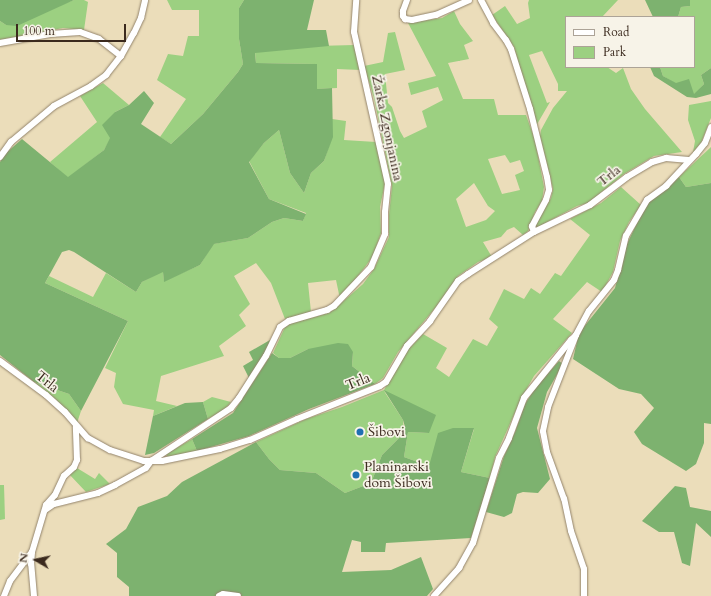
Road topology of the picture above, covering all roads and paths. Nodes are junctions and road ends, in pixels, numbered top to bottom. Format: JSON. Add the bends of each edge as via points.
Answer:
{"nodes":[{"id":1,"x":145,"y":0,"type":"edge"},
{"id":2,"x":356,"y":0,"type":"edge"},
{"id":3,"x":407,"y":0,"type":"edge"},
{"id":4,"x":469,"y":0,"type":"edge"},
{"id":5,"x":481,"y":0,"type":"edge"},
{"id":6,"x":0,"y":43,"type":"edge"},
{"id":7,"x":121,"y":56,"type":"junction"},
{"id":8,"x":711,"y":127,"type":"edge"},
{"id":9,"x":0,"y":157,"type":"edge"},
{"id":10,"x":689,"y":160,"type":"junction"},
{"id":11,"x":534,"y":232,"type":"junction"},
{"id":12,"x":576,"y":335,"type":"junction"},
{"id":13,"x":0,"y":361,"type":"edge"},
{"id":14,"x":76,"y":427,"type":"junction"},
{"id":15,"x":151,"y":461,"type":"junction"},
{"id":16,"x":45,"y":510,"type":"junction"},
{"id":17,"x":32,"y":552,"type":"junction"},
{"id":18,"x":4,"y":596,"type":"edge"},
{"id":19,"x":34,"y":596,"type":"edge"},
{"id":20,"x":219,"y":596,"type":"edge"},
{"id":21,"x":238,"y":596,"type":"edge"},
{"id":22,"x":434,"y":596,"type":"edge"},
{"id":23,"x":584,"y":596,"type":"edge"}],
"edges":[{"from":1,"to":7,"type":"street","via":[[141,18]]},
{"from":2,"to":15,"type":"street","name":"Žarka Zgonjanina","via":[[354,32],[388,184],[385,234],[376,256],[367,272],[334,306],[289,321],[280,327],[266,356],[231,408]]},
{"from":3,"to":4,"type":"street","via":[[403,16],[412,20],[436,15]]},
{"from":5,"to":11,"type":"street","via":[[511,49],[530,109],[547,177],[549,190],[532,226]]},
{"from":6,"to":7,"type":"street","via":[[50,34],[80,32],[99,39]]},
{"from":7,"to":9,"type":"street","via":[[101,80],[54,106],[11,142]]},
{"from":8,"to":10,"type":"street","via":[[705,143]]},
{"from":10,"to":11,"type":"street","name":"Trla","via":[[666,158],[652,162],[590,205]]},
{"from":10,"to":12,"type":"street","via":[[666,186],[647,200],[626,236],[614,280],[589,311]]},
{"from":11,"to":15,"type":"street","name":"Trla","via":[[458,281],[430,321],[406,346],[386,382],[380,386],[297,418],[250,440],[192,456]]},
{"from":12,"to":22,"type":"street","via":[[524,398],[499,458],[473,544],[459,568]]},
{"from":12,"to":23,"type":"street","via":[[548,406],[543,430],[547,452],[584,569]]},
{"from":13,"to":14,"type":"street","name":"Trla","via":[[46,395],[65,412]]},
{"from":14,"to":15,"type":"street","name":"Trla","via":[[104,447],[136,459]]},
{"from":14,"to":16,"type":"street","via":[[77,460],[74,467],[64,476]]},
{"from":15,"to":16,"type":"street","name":"Žarka Zgonjanina","via":[[146,468],[106,490],[54,504]]},
{"from":16,"to":17,"type":"street"},
{"from":17,"to":18,"type":"street","via":[[10,581]]},
{"from":17,"to":19,"type":"street"},
{"from":20,"to":21,"type":"street"}]}
